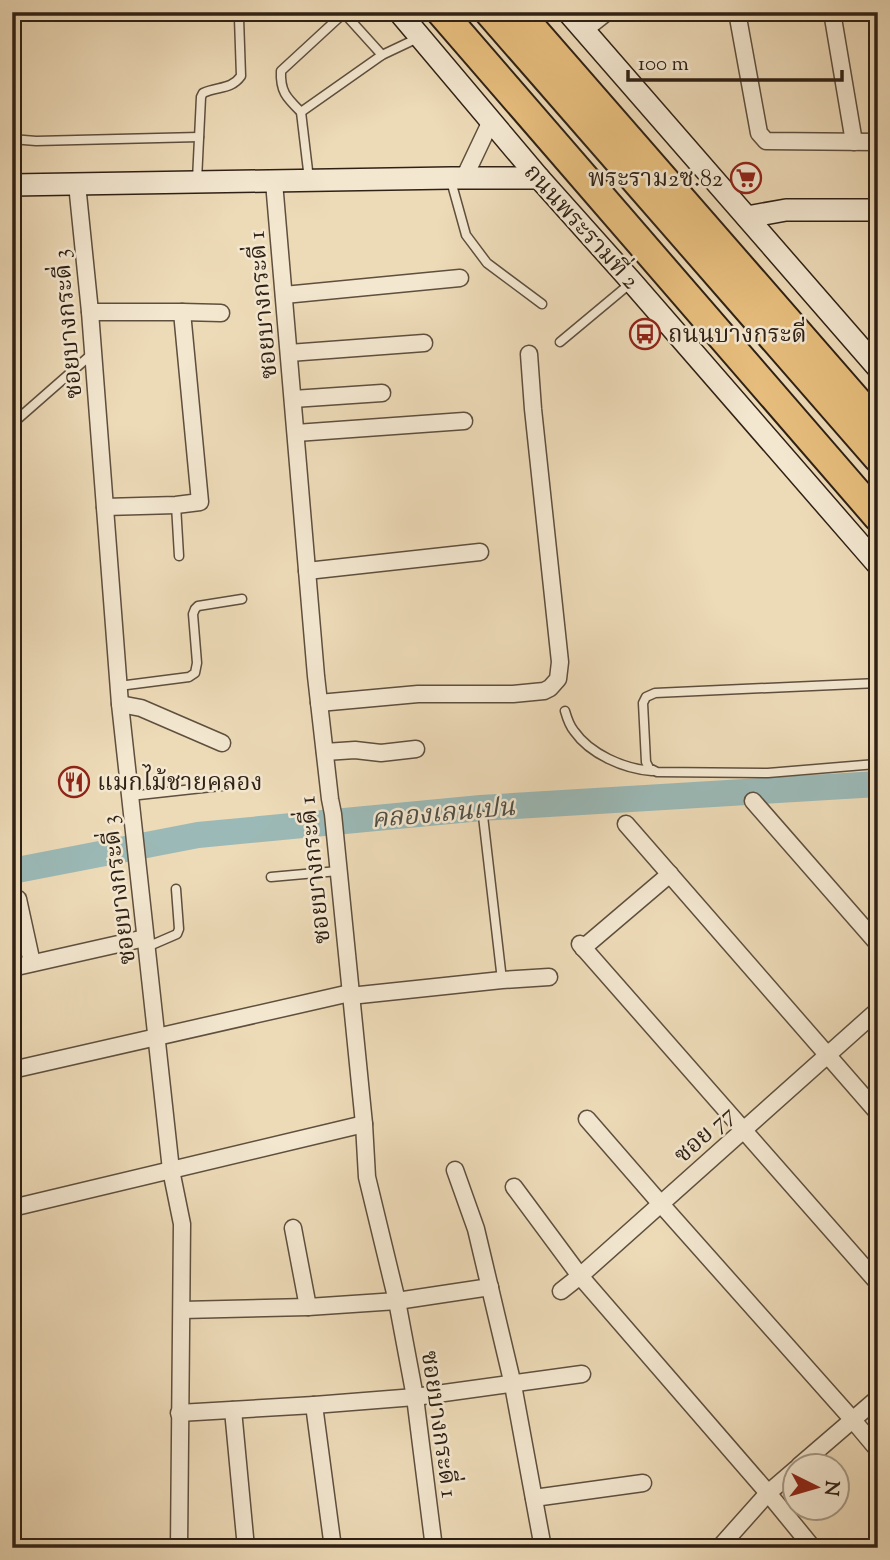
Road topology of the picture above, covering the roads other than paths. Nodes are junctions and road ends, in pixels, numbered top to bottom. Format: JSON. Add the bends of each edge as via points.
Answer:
{"nodes":[{"id":1,"x":399,"y":12,"type":"edge"},
{"id":2,"x":441,"y":12,"type":"edge"},
{"id":3,"x":451,"y":12,"type":"edge"},
{"id":4,"x":489,"y":12,"type":"edge"},
{"id":5,"x":518,"y":12,"type":"edge"},
{"id":6,"x":568,"y":12,"type":"edge"},
{"id":7,"x":607,"y":12,"type":"edge"},
{"id":8,"x":737,"y":12,"type":"edge"},
{"id":9,"x":832,"y":12,"type":"edge"},
{"id":10,"x":193,"y":13,"type":"edge"},
{"id":11,"x":345,"y":13,"type":"edge"},
{"id":12,"x":583,"y":31,"type":"junction"},
{"id":13,"x":420,"y":37,"type":"junction"},
{"id":14,"x":382,"y":55,"type":"junction"},
{"id":15,"x":301,"y":113,"type":"junction"},
{"id":16,"x":491,"y":121,"type":"junction"},
{"id":17,"x":199,"y":137,"type":"junction"},
{"id":18,"x":12,"y":139,"type":"edge"},
{"id":19,"x":854,"y":142,"type":"junction"},
{"id":20,"x":878,"y":142,"type":"edge"},
{"id":21,"x":457,"y":178,"type":"junction"},
{"id":22,"x":538,"y":178,"type":"junction"},
{"id":23,"x":309,"y":181,"type":"junction"},
{"id":24,"x":274,"y":182,"type":"junction"},
{"id":25,"x":197,"y":183,"type":"junction"},
{"id":26,"x":77,"y":184,"type":"junction"},
{"id":27,"x":12,"y":186,"type":"edge"},
{"id":28,"x":878,"y":210,"type":"edge"},
{"id":29,"x":747,"y":218,"type":"junction"},
{"id":30,"x":460,"y":278,"type":"dead end"},
{"id":31,"x":632,"y":282,"type":"junction"},
{"id":32,"x":284,"y":295,"type":"junction"},
{"id":33,"x":542,"y":304,"type":"dead end"},
{"id":34,"x":90,"y":312,"type":"junction"},
{"id":35,"x":182,"y":312,"type":"junction"},
{"id":36,"x":221,"y":313,"type":"dead end"},
{"id":37,"x":560,"y":342,"type":"dead end"},
{"id":38,"x":424,"y":344,"type":"dead end"},
{"id":39,"x":93,"y":353,"type":"junction"},
{"id":40,"x":289,"y":353,"type":"junction"},
{"id":41,"x":529,"y":354,"type":"dead end"},
{"id":42,"x":878,"y":368,"type":"edge"},
{"id":43,"x":382,"y":393,"type":"dead end"},
{"id":44,"x":293,"y":399,"type":"junction"},
{"id":45,"x":464,"y":421,"type":"dead end"},
{"id":46,"x":12,"y":424,"type":"edge"},
{"id":47,"x":878,"y":425,"type":"edge"},
{"id":48,"x":296,"y":433,"type":"junction"},
{"id":49,"x":878,"y":458,"type":"edge"},
{"id":50,"x":878,"y":499,"type":"edge"},
{"id":51,"x":176,"y":505,"type":"junction"},
{"id":52,"x":105,"y":507,"type":"junction"},
{"id":53,"x":878,"y":517,"type":"edge"},
{"id":54,"x":480,"y":552,"type":"dead end"},
{"id":55,"x":180,"y":556,"type":"dead end"},
{"id":56,"x":878,"y":565,"type":"edge"},
{"id":57,"x":307,"y":571,"type":"junction"},
{"id":58,"x":242,"y":600,"type":"dead end"},
{"id":59,"x":878,"y":683,"type":"edge"},
{"id":60,"x":119,"y":686,"type":"junction"},
{"id":61,"x":319,"y":703,"type":"junction"},
{"id":62,"x":120,"y":704,"type":"junction"},
{"id":63,"x":565,"y":710,"type":"dead end"},
{"id":64,"x":222,"y":743,"type":"dead end"},
{"id":65,"x":416,"y":749,"type":"dead end"},
{"id":66,"x":325,"y":752,"type":"junction"},
{"id":67,"x":878,"y":761,"type":"edge"},
{"id":68,"x":657,"y":772,"type":"junction"},
{"id":69,"x":230,"y":785,"type":"dead end"},
{"id":70,"x":130,"y":796,"type":"junction"},
{"id":71,"x":753,"y":800,"type":"dead end"},
{"id":72,"x":483,"y":816,"type":"dead end"},
{"id":73,"x":626,"y":824,"type":"dead end"},
{"id":74,"x":338,"y":871,"type":"junction"},
{"id":75,"x":670,"y":874,"type":"junction"},
{"id":76,"x":271,"y":877,"type":"dead end"},
{"id":77,"x":176,"y":889,"type":"dead end"},
{"id":78,"x":19,"y":899,"type":"dead end"},
{"id":79,"x":146,"y":942,"type":"junction"},
{"id":80,"x":878,"y":944,"type":"edge"},
{"id":81,"x":32,"y":963,"type":"junction"},
{"id":82,"x":12,"y":968,"type":"edge"},
{"id":83,"x":549,"y":976,"type":"dead end"},
{"id":84,"x":502,"y":980,"type":"junction"},
{"id":85,"x":350,"y":995,"type":"junction"},
{"id":86,"x":878,"y":1010,"type":"edge"},
{"id":87,"x":157,"y":1036,"type":"junction"},
{"id":88,"x":827,"y":1055,"type":"junction"},
{"id":89,"x":12,"y":1070,"type":"edge"},
{"id":90,"x":878,"y":1113,"type":"edge"},
{"id":91,"x":587,"y":1119,"type":"dead end"},
{"id":92,"x":364,"y":1124,"type":"junction"},
{"id":93,"x":743,"y":1130,"type":"junction"},
{"id":94,"x":171,"y":1170,"type":"junction"},
{"id":95,"x":455,"y":1170,"type":"dead end"},
{"id":96,"x":514,"y":1187,"type":"dead end"},
{"id":97,"x":660,"y":1203,"type":"junction"},
{"id":98,"x":12,"y":1208,"type":"edge"},
{"id":99,"x":293,"y":1228,"type":"dead end"},
{"id":100,"x":580,"y":1276,"type":"junction"},
{"id":101,"x":878,"y":1283,"type":"edge"},
{"id":102,"x":489,"y":1287,"type":"junction"},
{"id":103,"x":561,"y":1291,"type":"dead end"},
{"id":104,"x":397,"y":1301,"type":"junction"},
{"id":105,"x":308,"y":1307,"type":"junction"},
{"id":106,"x":182,"y":1310,"type":"junction"},
{"id":107,"x":582,"y":1374,"type":"dead end"},
{"id":108,"x":513,"y":1385,"type":"junction"},
{"id":109,"x":415,"y":1397,"type":"junction"},
{"id":110,"x":878,"y":1398,"type":"edge"},
{"id":111,"x":314,"y":1405,"type":"junction"},
{"id":112,"x":233,"y":1410,"type":"junction"},
{"id":113,"x":179,"y":1413,"type":"junction"},
{"id":114,"x":852,"y":1419,"type":"junction"},
{"id":115,"x":878,"y":1450,"type":"edge"},
{"id":116,"x":814,"y":1452,"type":"edge"},
{"id":117,"x":782,"y":1480,"type":"edge"},
{"id":118,"x":643,"y":1483,"type":"dead end"},
{"id":119,"x":768,"y":1493,"type":"junction"},
{"id":120,"x":534,"y":1498,"type":"junction"},
{"id":121,"x":180,"y":1548,"type":"edge"},
{"id":122,"x":246,"y":1548,"type":"edge"},
{"id":123,"x":333,"y":1548,"type":"edge"},
{"id":124,"x":434,"y":1548,"type":"edge"},
{"id":125,"x":543,"y":1548,"type":"edge"},
{"id":126,"x":719,"y":1548,"type":"edge"},
{"id":127,"x":813,"y":1548,"type":"edge"}],
"edges":[{"from":1,"to":13,"type":"main road","name":"ถนนพระรามที่ 2"},
{"from":2,"to":53,"type":"highway","name":"ถนนพระรามที่ 2"},
{"from":3,"to":50,"type":"highway"},
{"from":4,"to":49,"type":"highway"},
{"from":5,"to":47,"type":"highway"},
{"from":6,"to":12,"type":"main road"},
{"from":7,"to":12,"type":"street"},
{"from":8,"to":19,"type":"street","via":[[762,138]]},
{"from":9,"to":19,"type":"street"},
{"from":10,"to":17,"type":"lane","via":[[235,14],[240,23],[241,76],[232,85],[203,93]]},
{"from":11,"to":14,"type":"lane"},
{"from":11,"to":15,"type":"lane","via":[[281,71],[280,84]]},
{"from":12,"to":29,"type":"main road"},
{"from":13,"to":14,"type":"lane"},
{"from":13,"to":16,"type":"main road","name":"ถนนพระรามที่ 2"},
{"from":14,"to":15,"type":"lane"},
{"from":15,"to":23,"type":"lane"},
{"from":16,"to":21,"type":"street"},
{"from":16,"to":22,"type":"main road","name":"ถนนพระรามที่ 2"},
{"from":17,"to":18,"type":"lane"},
{"from":17,"to":25,"type":"lane"},
{"from":19,"to":20,"type":"street"},
{"from":21,"to":22,"type":"main road"},
{"from":21,"to":23,"type":"main road"},
{"from":21,"to":33,"type":"lane","via":[[466,235],[487,263]]},
{"from":22,"to":31,"type":"main road","name":"ถนนพระรามที่ 2"},
{"from":23,"to":24,"type":"main road"},
{"from":24,"to":25,"type":"main road"},
{"from":24,"to":32,"type":"street","name":"ซอยบางกระดี่ 1"},
{"from":25,"to":26,"type":"main road"},
{"from":26,"to":27,"type":"main road"},
{"from":26,"to":34,"type":"street","name":"ซอยบางกระดี่ 3"},
{"from":28,"to":29,"type":"main road","via":[[786,210]]},
{"from":29,"to":42,"type":"main road"},
{"from":30,"to":32,"type":"street"},
{"from":31,"to":37,"type":"lane"},
{"from":31,"to":56,"type":"main road","name":"ถนนพระรามที่ 2"},
{"from":32,"to":40,"type":"street","name":"ซอยบางกระดี่ 1"},
{"from":34,"to":35,"type":"street"},
{"from":34,"to":39,"type":"street","name":"ซอยบางกระดี่ 3"},
{"from":35,"to":36,"type":"street"},
{"from":35,"to":51,"type":"street","via":[[200,510]]},
{"from":38,"to":40,"type":"street"},
{"from":39,"to":46,"type":"lane"},
{"from":39,"to":52,"type":"street","name":"ซอยบางกระดี่ 3"},
{"from":40,"to":44,"type":"street","name":"ซอยบางกระดี่ 1"},
{"from":41,"to":61,"type":"street","via":[[560,662],[558,679],[544,691],[418,694]]},
{"from":43,"to":44,"type":"street"},
{"from":44,"to":48,"type":"street","name":"ซอยบางกระดี่ 1"},
{"from":45,"to":48,"type":"street"},
{"from":48,"to":57,"type":"street","name":"ซอยบางกระดี่ 1"},
{"from":51,"to":52,"type":"street"},
{"from":51,"to":55,"type":"lane"},
{"from":52,"to":60,"type":"street","name":"ซอยบางกระดี่ 3"},
{"from":54,"to":57,"type":"street"},
{"from":57,"to":61,"type":"street","name":"ซอยบางกระดี่ 1"},
{"from":58,"to":60,"type":"lane","via":[[195,609],[195,673]]},
{"from":59,"to":68,"type":"lane","via":[[655,693],[643,703],[646,762]]},
{"from":60,"to":62,"type":"street","name":"ซอยบางกระดี่ 3"},
{"from":61,"to":66,"type":"street","name":"ซอยบางกระดี่ 1"},
{"from":62,"to":64,"type":"street","via":[[141,708]]},
{"from":62,"to":70,"type":"street","name":"ซอยบางกระดี่ 3"},
{"from":63,"to":68,"type":"lane","via":[[574,732],[592,749],[629,767]]},
{"from":65,"to":66,"type":"street"},
{"from":66,"to":74,"type":"street","name":"ซอยบางกระดี่ 1"},
{"from":67,"to":68,"type":"lane","via":[[768,773]]},
{"from":69,"to":70,"type":"lane"},
{"from":70,"to":79,"type":"street","name":"ซอยบางกระดี่ 3"},
{"from":71,"to":80,"type":"street"},
{"from":72,"to":84,"type":"lane"},
{"from":73,"to":75,"type":"street"},
{"from":74,"to":76,"type":"lane"},
{"from":74,"to":85,"type":"street","name":"ซอยบางกระดี่ 1"},
{"from":75,"to":88,"type":"street"},
{"from":75,"to":93,"type":"street","via":[[582,946]]},
{"from":77,"to":79,"type":"lane","via":[[177,934]]},
{"from":78,"to":81,"type":"street"},
{"from":79,"to":81,"type":"street"},
{"from":79,"to":87,"type":"street","name":"ซอยบางกระดี่ 3"},
{"from":81,"to":82,"type":"street"},
{"from":83,"to":84,"type":"street"},
{"from":84,"to":85,"type":"street"},
{"from":85,"to":87,"type":"street"},
{"from":85,"to":92,"type":"street","name":"ซอยบางกระดี่ 1"},
{"from":86,"to":88,"type":"street","name":"ซอย 77"},
{"from":87,"to":89,"type":"street"},
{"from":87,"to":94,"type":"street","name":"ซอยบางกระดี่ 3"},
{"from":88,"to":90,"type":"street"},
{"from":88,"to":93,"type":"street","name":"ซอย 77"},
{"from":91,"to":97,"type":"street"},
{"from":92,"to":94,"type":"street"},
{"from":92,"to":104,"type":"street","name":"ซอยบางกระดี่ 1","via":[[367,1177]]},
{"from":93,"to":97,"type":"street","name":"ซอย 77"},
{"from":93,"to":101,"type":"street"},
{"from":94,"to":98,"type":"street"},
{"from":94,"to":106,"type":"street","name":"ซอยบางกระดี่ 3","via":[[182,1224]]},
{"from":95,"to":102,"type":"street"},
{"from":96,"to":100,"type":"street"},
{"from":97,"to":100,"type":"street","name":"ซอย 77"},
{"from":97,"to":114,"type":"street"},
{"from":99,"to":105,"type":"street"},
{"from":100,"to":103,"type":"street","name":"ซอย 77"},
{"from":100,"to":119,"type":"street"},
{"from":102,"to":104,"type":"street"},
{"from":102,"to":108,"type":"street"},
{"from":104,"to":105,"type":"street"},
{"from":104,"to":109,"type":"street","name":"ซอยบางกระดี่ 1"},
{"from":105,"to":106,"type":"street"},
{"from":106,"to":113,"type":"street","name":"ซอยบางกระดี่ 3"},
{"from":107,"to":108,"type":"street"},
{"from":108,"to":109,"type":"street"},
{"from":108,"to":120,"type":"street"},
{"from":109,"to":111,"type":"street"},
{"from":109,"to":124,"type":"street","name":"ซอยบางกระดี่ 1"},
{"from":110,"to":114,"type":"street"},
{"from":111,"to":112,"type":"street"},
{"from":111,"to":123,"type":"street"},
{"from":112,"to":113,"type":"street"},
{"from":112,"to":122,"type":"street"},
{"from":113,"to":121,"type":"street","name":"ซอยบางกระดี่ 3"},
{"from":114,"to":115,"type":"street"},
{"from":114,"to":116,"type":"street"},
{"from":117,"to":119,"type":"street"},
{"from":118,"to":120,"type":"street"},
{"from":119,"to":126,"type":"street"},
{"from":119,"to":127,"type":"street"},
{"from":120,"to":125,"type":"street"}]}
